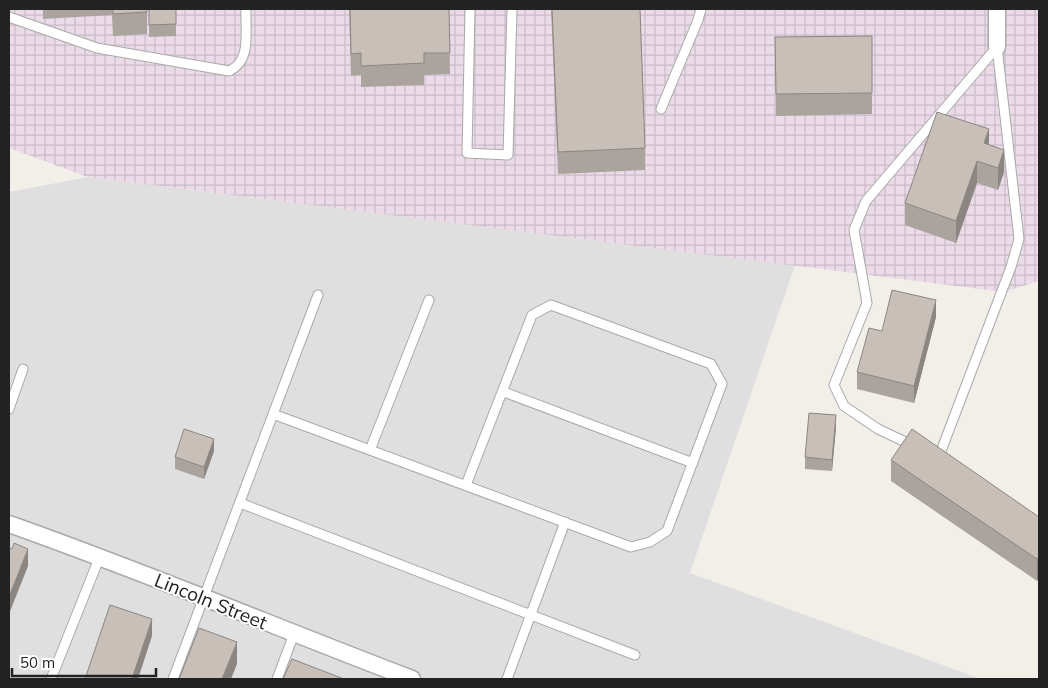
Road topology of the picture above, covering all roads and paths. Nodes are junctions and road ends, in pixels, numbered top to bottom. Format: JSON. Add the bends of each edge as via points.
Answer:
{"nodes":[{"id":1,"x":246,"y":9,"type":"edge"},
{"id":2,"x":470,"y":9,"type":"edge"},
{"id":3,"x":512,"y":9,"type":"edge"},
{"id":4,"x":701,"y":9,"type":"edge"},
{"id":5,"x":997,"y":9,"type":"edge"},
{"id":6,"x":9,"y":17,"type":"edge"},
{"id":7,"x":997,"y":48,"type":"junction"},
{"id":8,"x":661,"y":109,"type":"dead end"},
{"id":9,"x":318,"y":295,"type":"dead end"},
{"id":10,"x":429,"y":300,"type":"dead end"},
{"id":11,"x":23,"y":369,"type":"dead end"},
{"id":12,"x":504,"y":392,"type":"junction"},
{"id":13,"x":9,"y":409,"type":"edge"},
{"id":14,"x":273,"y":414,"type":"junction"},
{"id":15,"x":370,"y":450,"type":"junction"},
{"id":16,"x":693,"y":463,"type":"junction"},
{"id":17,"x":466,"y":485,"type":"junction"},
{"id":18,"x":240,"y":503,"type":"junction"},
{"id":19,"x":565,"y":522,"type":"junction"},
{"id":20,"x":9,"y":524,"type":"edge"},
{"id":21,"x":100,"y":556,"type":"junction"},
{"id":22,"x":203,"y":599,"type":"junction"},
{"id":23,"x":530,"y":616,"type":"junction"},
{"id":24,"x":294,"y":634,"type":"junction"},
{"id":25,"x":635,"y":655,"type":"dead end"},
{"id":26,"x":51,"y":679,"type":"edge"},
{"id":27,"x":173,"y":679,"type":"edge"},
{"id":28,"x":277,"y":679,"type":"edge"},
{"id":29,"x":412,"y":679,"type":"edge"},
{"id":30,"x":507,"y":679,"type":"edge"}],
"edges":[{"from":1,"to":6,"type":"lane","via":[[245,58],[229,71],[97,48]]},
{"from":2,"to":3,"type":"lane","via":[[467,153],[508,155]]},
{"from":4,"to":8,"type":"lane"},
{"from":5,"to":7,"type":"street"},
{"from":7,"to":7,"type":"lane","via":[[866,201],[854,230],[867,303],[834,386],[844,406],[878,429],[934,458],[1011,267],[1019,239]]},
{"from":9,"to":14,"type":"lane"},
{"from":10,"to":15,"type":"lane"},
{"from":11,"to":13,"type":"lane"},
{"from":12,"to":16,"type":"lane"},
{"from":12,"to":16,"type":"lane","via":[[532,315],[551,305],[710,364],[722,384]]},
{"from":12,"to":17,"type":"lane"},
{"from":14,"to":15,"type":"lane"},
{"from":14,"to":18,"type":"lane"},
{"from":15,"to":17,"type":"lane"},
{"from":16,"to":19,"type":"lane","via":[[667,531],[650,542],[631,547]]},
{"from":17,"to":19,"type":"lane"},
{"from":18,"to":22,"type":"lane"},
{"from":18,"to":23,"type":"lane"},
{"from":19,"to":23,"type":"lane"},
{"from":20,"to":21,"type":"street","name":"Lincoln Street"},
{"from":21,"to":22,"type":"street","name":"Lincoln Street"},
{"from":21,"to":26,"type":"lane"},
{"from":22,"to":24,"type":"street","name":"Lincoln Street"},
{"from":22,"to":27,"type":"lane"},
{"from":23,"to":25,"type":"lane"},
{"from":23,"to":30,"type":"lane"},
{"from":24,"to":28,"type":"lane"},
{"from":24,"to":29,"type":"street","name":"Lincoln Street"}]}
